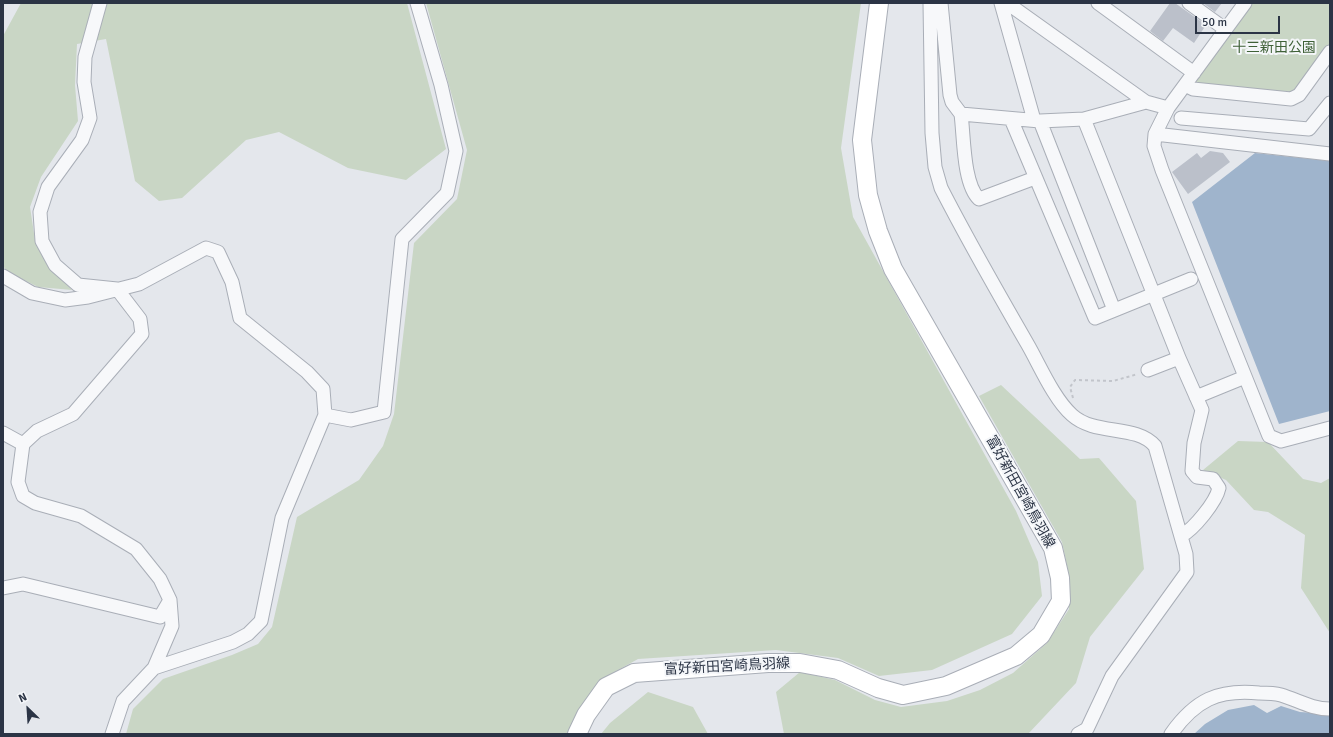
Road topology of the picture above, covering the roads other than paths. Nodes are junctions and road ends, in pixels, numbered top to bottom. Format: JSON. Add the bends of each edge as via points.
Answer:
{"nodes":[{"id":1,"x":100,"y":3,"type":"edge"},
{"id":2,"x":416,"y":3,"type":"edge"},
{"id":3,"x":879,"y":3,"type":"edge"},
{"id":4,"x":930,"y":3,"type":"edge"},
{"id":5,"x":942,"y":3,"type":"edge"},
{"id":6,"x":1001,"y":3,"type":"edge"},
{"id":7,"x":1007,"y":3,"type":"edge"},
{"id":8,"x":1098,"y":3,"type":"edge"},
{"id":9,"x":1189,"y":3,"type":"edge"},
{"id":10,"x":1244,"y":3,"type":"edge"},
{"id":11,"x":1225,"y":30,"type":"junction"},
{"id":12,"x":1330,"y":52,"type":"edge"},
{"id":13,"x":1194,"y":73,"type":"junction"},
{"id":14,"x":1185,"y":85,"type":"junction"},
{"id":15,"x":1146,"y":102,"type":"junction"},
{"id":16,"x":1330,"y":103,"type":"edge"},
{"id":17,"x":1168,"y":108,"type":"junction"},
{"id":18,"x":961,"y":114,"type":"junction"},
{"id":19,"x":1182,"y":118,"type":"dead end"},
{"id":20,"x":1011,"y":119,"type":"junction"},
{"id":21,"x":1084,"y":119,"type":"junction"},
{"id":22,"x":1037,"y":121,"type":"junction"},
{"id":23,"x":1155,"y":134,"type":"junction"},
{"id":24,"x":1330,"y":154,"type":"edge"},
{"id":25,"x":1034,"y":178,"type":"junction"},
{"id":26,"x":3,"y":276,"type":"edge"},
{"id":27,"x":1191,"y":279,"type":"dead end"},
{"id":28,"x":117,"y":289,"type":"junction"},
{"id":29,"x":1154,"y":294,"type":"junction"},
{"id":30,"x":1114,"y":310,"type":"junction"},
{"id":31,"x":1179,"y":358,"type":"junction"},
{"id":32,"x":1148,"y":370,"type":"road end"},
{"id":33,"x":1245,"y":377,"type":"junction"},
{"id":34,"x":1196,"y":397,"type":"junction"},
{"id":35,"x":325,"y":415,"type":"junction"},
{"id":36,"x":1330,"y":428,"type":"edge"},
{"id":37,"x":3,"y":433,"type":"edge"},
{"id":38,"x":24,"y":444,"type":"junction"},
{"id":39,"x":1181,"y":536,"type":"junction"},
{"id":40,"x":3,"y":588,"type":"edge"},
{"id":41,"x":170,"y":600,"type":"junction"},
{"id":42,"x":154,"y":668,"type":"junction"},
{"id":43,"x":1330,"y":709,"type":"edge"},
{"id":44,"x":112,"y":734,"type":"edge"},
{"id":45,"x":577,"y":734,"type":"edge"},
{"id":46,"x":1078,"y":734,"type":"edge"},
{"id":47,"x":1171,"y":734,"type":"edge"}],
"edges":[{"from":1,"to":28,"type":"street","via":[[85,57],[84,82],[90,118],[82,140],[48,187],[40,212],[42,240],[56,265],[78,285]]},
{"from":2,"to":35,"type":"street","via":[[441,85],[456,151],[447,194],[402,239],[384,412],[351,420]]},
{"from":3,"to":45,"type":"main road","name":"富好新田宮崎鳥羽線","via":[[862,140],[868,194],[878,231],[893,269],[1053,548],[1060,578],[1061,601],[1041,635],[1016,656],[946,686],[903,695],[878,688],[838,670],[800,663],[634,673],[606,687],[586,715]]},
{"from":4,"to":39,"type":"street","via":[[932,134],[935,167],[941,188],[1038,363],[1072,415],[1099,428],[1140,435],[1155,446]]},
{"from":5,"to":18,"type":"street","via":[[950,95]]},
{"from":6,"to":22,"type":"street"},
{"from":7,"to":15,"type":"street"},
{"from":8,"to":13,"type":"street"},
{"from":9,"to":11,"type":"street"},
{"from":10,"to":11,"type":"street"},
{"from":11,"to":13,"type":"street"},
{"from":12,"to":14,"type":"street","via":[[1299,95],[1291,99],[1193,89]]},
{"from":13,"to":14,"type":"street"},
{"from":14,"to":17,"type":"street"},
{"from":15,"to":17,"type":"street"},
{"from":15,"to":21,"type":"street"},
{"from":16,"to":19,"type":"street","via":[[1309,129]]},
{"from":17,"to":23,"type":"street"},
{"from":18,"to":20,"type":"street"},
{"from":18,"to":25,"type":"street","via":[[968,175],[979,199]]},
{"from":20,"to":22,"type":"street"},
{"from":20,"to":25,"type":"street"},
{"from":21,"to":22,"type":"street"},
{"from":21,"to":29,"type":"street"},
{"from":22,"to":30,"type":"street"},
{"from":23,"to":24,"type":"street"},
{"from":23,"to":33,"type":"street","via":[[1154,146],[1162,170]]},
{"from":25,"to":30,"type":"street","via":[[1095,318]]},
{"from":26,"to":28,"type":"street","via":[[32,293],[65,300],[88,298]]},
{"from":27,"to":29,"type":"street"},
{"from":28,"to":35,"type":"street","via":[[140,284],[206,248],[218,252],[232,282],[240,318],[307,372],[323,389]]},
{"from":28,"to":38,"type":"street","via":[[140,319],[142,334],[73,414],[37,431]]},
{"from":29,"to":30,"type":"street"},
{"from":29,"to":31,"type":"street"},
{"from":31,"to":32,"type":"street"},
{"from":31,"to":34,"type":"street"},
{"from":33,"to":34,"type":"street"},
{"from":33,"to":36,"type":"street","via":[[1269,436],[1281,441]]},
{"from":34,"to":39,"type":"street","via":[[1202,410],[1194,443],[1192,471],[1197,476],[1213,479],[1219,488],[1201,518]]},
{"from":35,"to":42,"type":"street","via":[[282,518],[261,621],[248,634],[233,642]]},
{"from":37,"to":38,"type":"street"},
{"from":38,"to":41,"type":"street","via":[[18,482],[23,496],[34,503],[81,516],[136,549],[160,579]]},
{"from":39,"to":46,"type":"street","via":[[1187,572],[1112,676],[1087,729]]},
{"from":40,"to":41,"type":"street","via":[[23,584],[160,617]]},
{"from":41,"to":42,"type":"street","via":[[172,626]]},
{"from":42,"to":44,"type":"street","via":[[123,701]]},
{"from":43,"to":47,"type":"street","via":[[1311,707],[1280,694],[1238,691],[1211,698],[1184,716]]}]}
